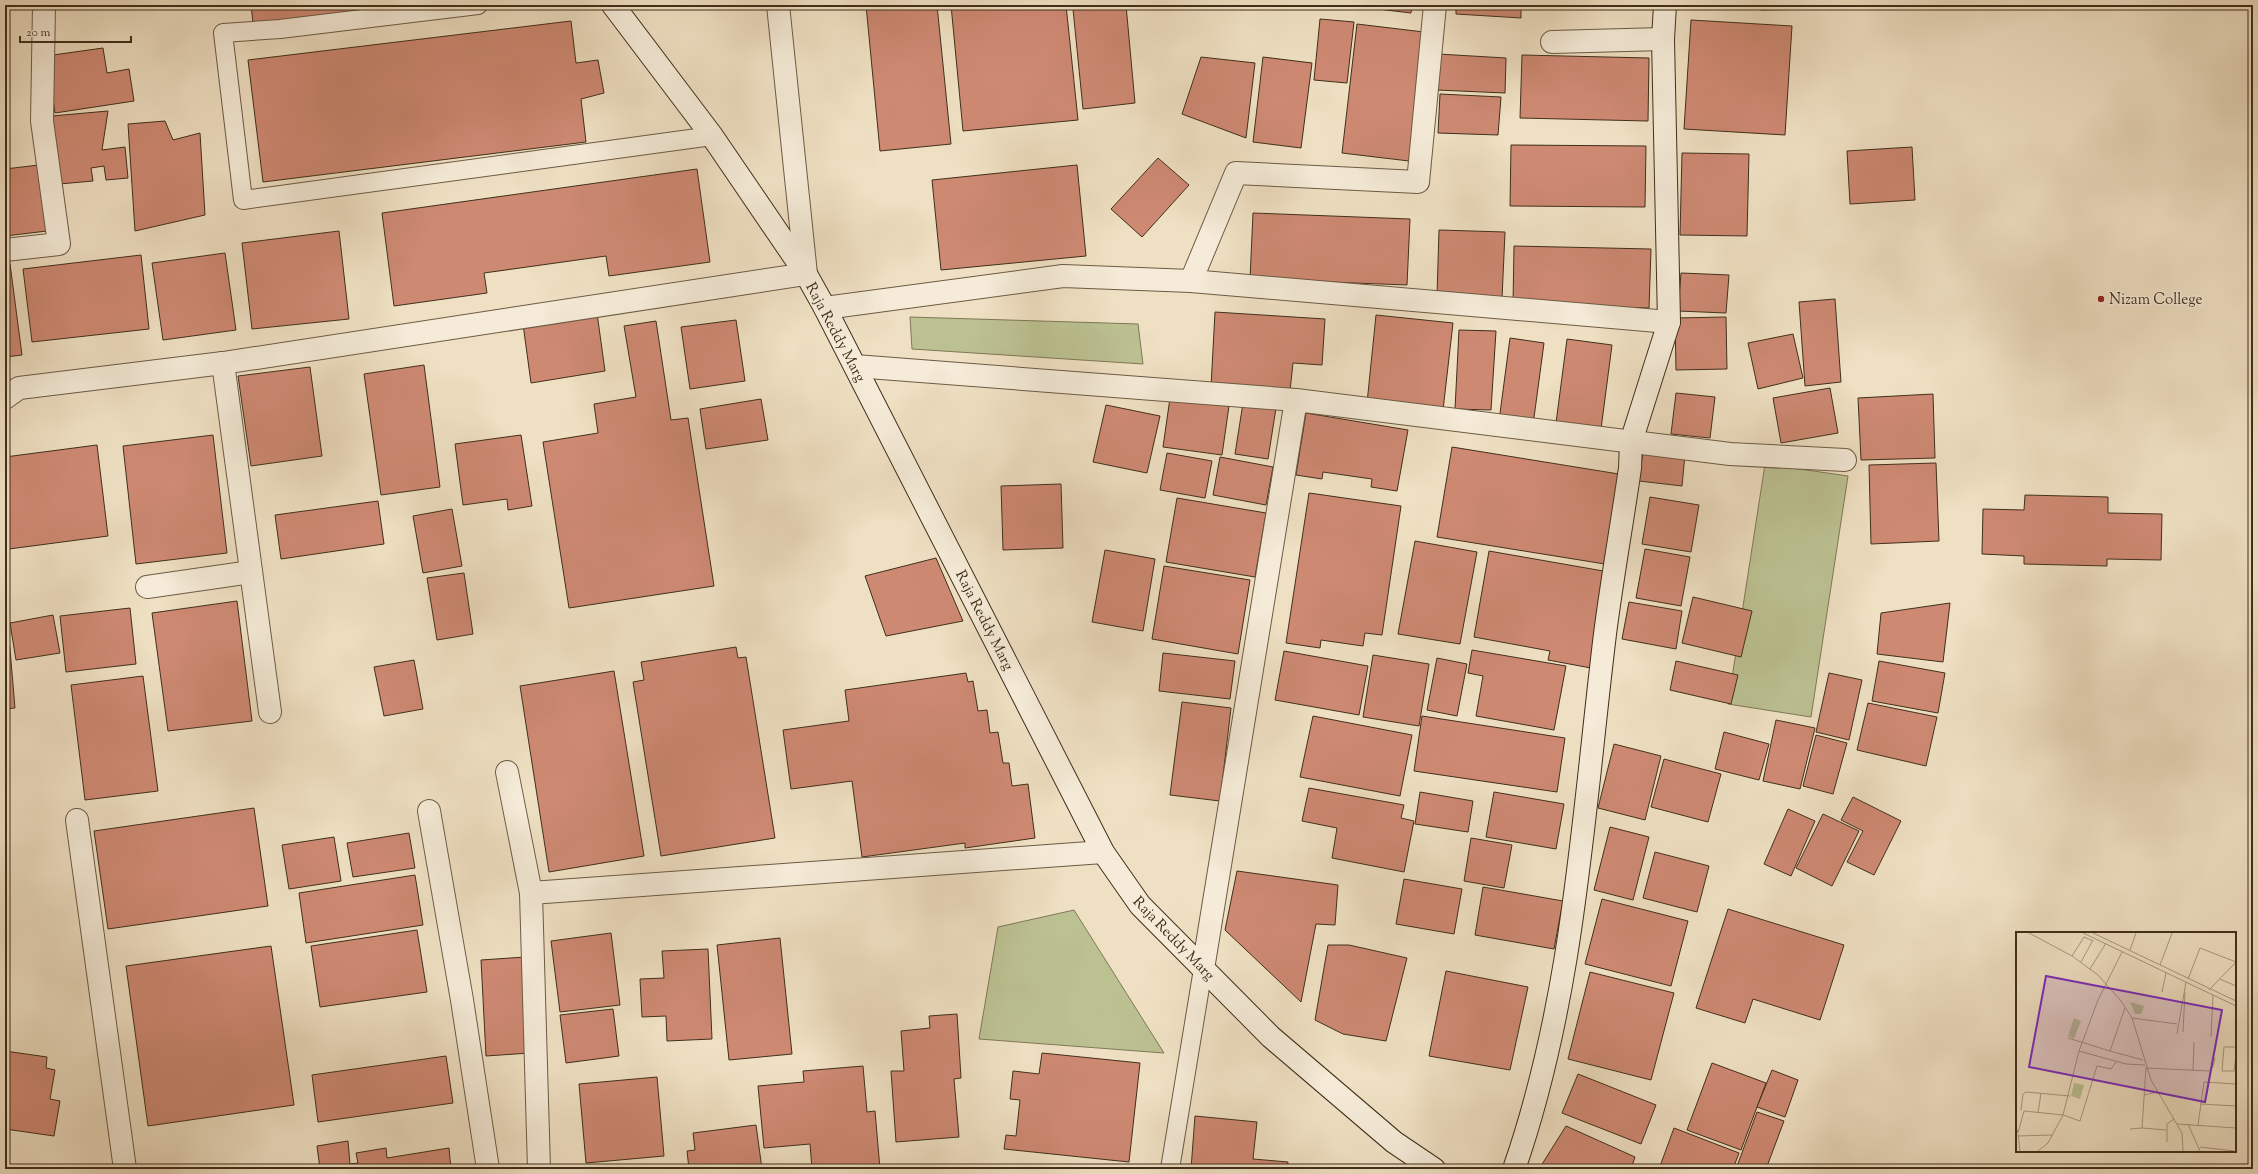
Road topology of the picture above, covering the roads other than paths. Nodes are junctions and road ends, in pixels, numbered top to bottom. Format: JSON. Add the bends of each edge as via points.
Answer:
{"nodes":[{"id":1,"x":44,"y":5,"type":"edge"},
{"id":2,"x":478,"y":5,"type":"edge"},
{"id":3,"x":614,"y":5,"type":"edge"},
{"id":4,"x":778,"y":5,"type":"edge"},
{"id":5,"x":1435,"y":5,"type":"edge"},
{"id":6,"x":1665,"y":5,"type":"edge"},
{"id":7,"x":1663,"y":39,"type":"junction"},
{"id":8,"x":1552,"y":42,"type":"dead end"},
{"id":9,"x":712,"y":136,"type":"junction"},
{"id":10,"x":5,"y":250,"type":"edge"},
{"id":11,"x":806,"y":274,"type":"junction"},
{"id":12,"x":1192,"y":281,"type":"junction"},
{"id":13,"x":825,"y":308,"type":"junction"},
{"id":14,"x":1669,"y":322,"type":"junction"},
{"id":15,"x":223,"y":363,"type":"junction"},
{"id":16,"x":855,"y":366,"type":"junction"},
{"id":17,"x":5,"y":398,"type":"edge"},
{"id":18,"x":1296,"y":400,"type":"junction"},
{"id":19,"x":1631,"y":442,"type":"junction"},
{"id":20,"x":1845,"y":460,"type":"dead end"},
{"id":21,"x":251,"y":572,"type":"junction"},
{"id":22,"x":147,"y":587,"type":"dead end"},
{"id":23,"x":270,"y":712,"type":"dead end"},
{"id":24,"x":508,"y":772,"type":"dead end"},
{"id":25,"x":429,"y":811,"type":"dead end"},
{"id":26,"x":77,"y":820,"type":"dead end"},
{"id":27,"x":1103,"y":852,"type":"junction"},
{"id":28,"x":530,"y":893,"type":"junction"},
{"id":29,"x":1203,"y":969,"type":"junction"},
{"id":30,"x":125,"y":1169,"type":"edge"},
{"id":31,"x":488,"y":1169,"type":"edge"},
{"id":32,"x":539,"y":1169,"type":"edge"},
{"id":33,"x":1170,"y":1169,"type":"edge"},
{"id":34,"x":1434,"y":1169,"type":"edge"},
{"id":35,"x":1514,"y":1169,"type":"edge"}],
"edges":[{"from":1,"to":10,"type":"street","via":[[42,121],[59,244]]},
{"from":2,"to":9,"type":"lane","via":[[280,29],[223,33],[244,200]]},
{"from":3,"to":9,"type":"street","name":"Raja Reddy Marg"},
{"from":4,"to":11,"type":"street"},
{"from":5,"to":12,"type":"street","via":[[1418,182],[1236,173]]},
{"from":6,"to":7,"type":"street"},
{"from":7,"to":8,"type":"street"},
{"from":7,"to":14,"type":"street"},
{"from":9,"to":11,"type":"street","name":"Raja Reddy Marg"},
{"from":11,"to":13,"type":"street","name":"Raja Reddy Marg"},
{"from":11,"to":15,"type":"street"},
{"from":12,"to":13,"type":"street","via":[[1063,276]]},
{"from":12,"to":14,"type":"street"},
{"from":13,"to":16,"type":"street","name":"Raja Reddy Marg"},
{"from":14,"to":19,"type":"street"},
{"from":15,"to":17,"type":"street","via":[[19,388]]},
{"from":15,"to":21,"type":"street"},
{"from":16,"to":18,"type":"street"},
{"from":16,"to":27,"type":"street","name":"Raja Reddy Marg"},
{"from":18,"to":19,"type":"street"},
{"from":18,"to":29,"type":"street"},
{"from":19,"to":20,"type":"street","via":[[1730,454]]},
{"from":19,"to":35,"type":"street","via":[[1630,468],[1606,633],[1587,800],[1560,997],[1526,1135]]},
{"from":21,"to":22,"type":"street"},
{"from":21,"to":23,"type":"street"},
{"from":24,"to":28,"type":"street"},
{"from":25,"to":31,"type":"street"},
{"from":26,"to":30,"type":"street"},
{"from":27,"to":28,"type":"street"},
{"from":27,"to":29,"type":"street","name":"Raja Reddy Marg","via":[[1140,905]]},
{"from":28,"to":32,"type":"street"},
{"from":29,"to":33,"type":"lane"},
{"from":29,"to":34,"type":"street","name":"Raja Reddy Marg","via":[[1271,1038],[1394,1142]]}]}
